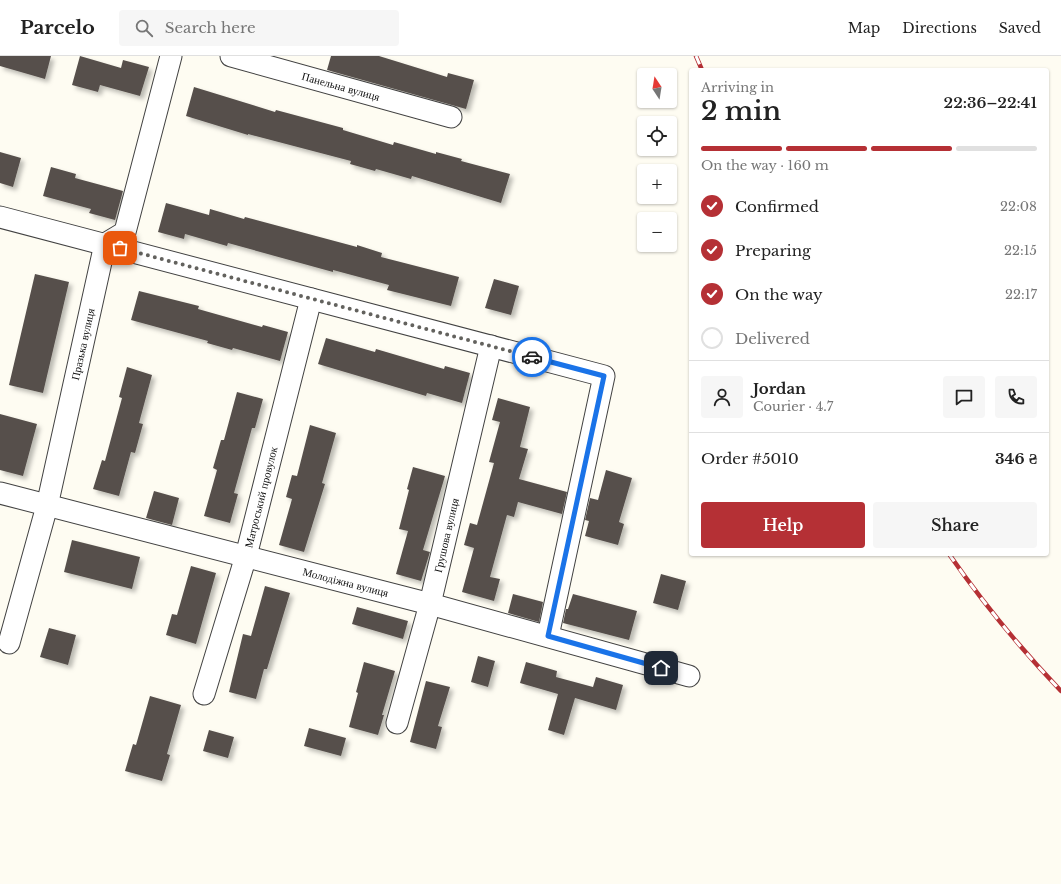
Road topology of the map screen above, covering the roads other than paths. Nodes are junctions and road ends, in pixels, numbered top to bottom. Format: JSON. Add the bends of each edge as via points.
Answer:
{"nodes":[{"id":1,"x":171,"y":56,"type":"edge"},
{"id":2,"x":231,"y":56,"type":"edge"},
{"id":3,"x":451,"y":117,"type":"dead end"},
{"id":4,"x":0,"y":217,"type":"edge"},
{"id":5,"x":105,"y":244,"type":"junction"},
{"id":6,"x":311,"y":299,"type":"junction"},
{"id":7,"x":491,"y":346,"type":"junction"},
{"id":8,"x":0,"y":493,"type":"edge"},
{"id":9,"x":47,"y":506,"type":"junction"},
{"id":10,"x":246,"y":556,"type":"junction"},
{"id":11,"x":430,"y":604,"type":"junction"},
{"id":12,"x":548,"y":636,"type":"junction"},
{"id":13,"x":9,"y":644,"type":"dead end"},
{"id":14,"x":689,"y":676,"type":"dead end"},
{"id":15,"x":204,"y":694,"type":"dead end"},
{"id":16,"x":397,"y":723,"type":"dead end"}],
"edges":[{"from":1,"to":5,"type":"street","via":[[125,232]]},
{"from":2,"to":3,"type":"street","name":"Панельна вулиця"},
{"from":4,"to":5,"type":"street"},
{"from":5,"to":6,"type":"street"},
{"from":5,"to":9,"type":"street","name":"Празька вулиця"},
{"from":6,"to":7,"type":"street"},
{"from":6,"to":10,"type":"street","name":"Матроський провулок"},
{"from":7,"to":11,"type":"street","name":"Грушова вулиця"},
{"from":7,"to":12,"type":"street","via":[[604,376]]},
{"from":8,"to":9,"type":"street","name":"Молодіжна вулиця"},
{"from":9,"to":10,"type":"street","name":"Молодіжна вулиця"},
{"from":9,"to":13,"type":"street","name":"Празька вулиця"},
{"from":10,"to":11,"type":"street","name":"Молодіжна вулиця"},
{"from":10,"to":15,"type":"street","name":"Матроський провулок"},
{"from":11,"to":12,"type":"street","name":"Молодіжна вулиця"},
{"from":11,"to":16,"type":"street","name":"Грушова вулиця"},
{"from":12,"to":14,"type":"street","name":"Молодіжна вулиця"}]}
